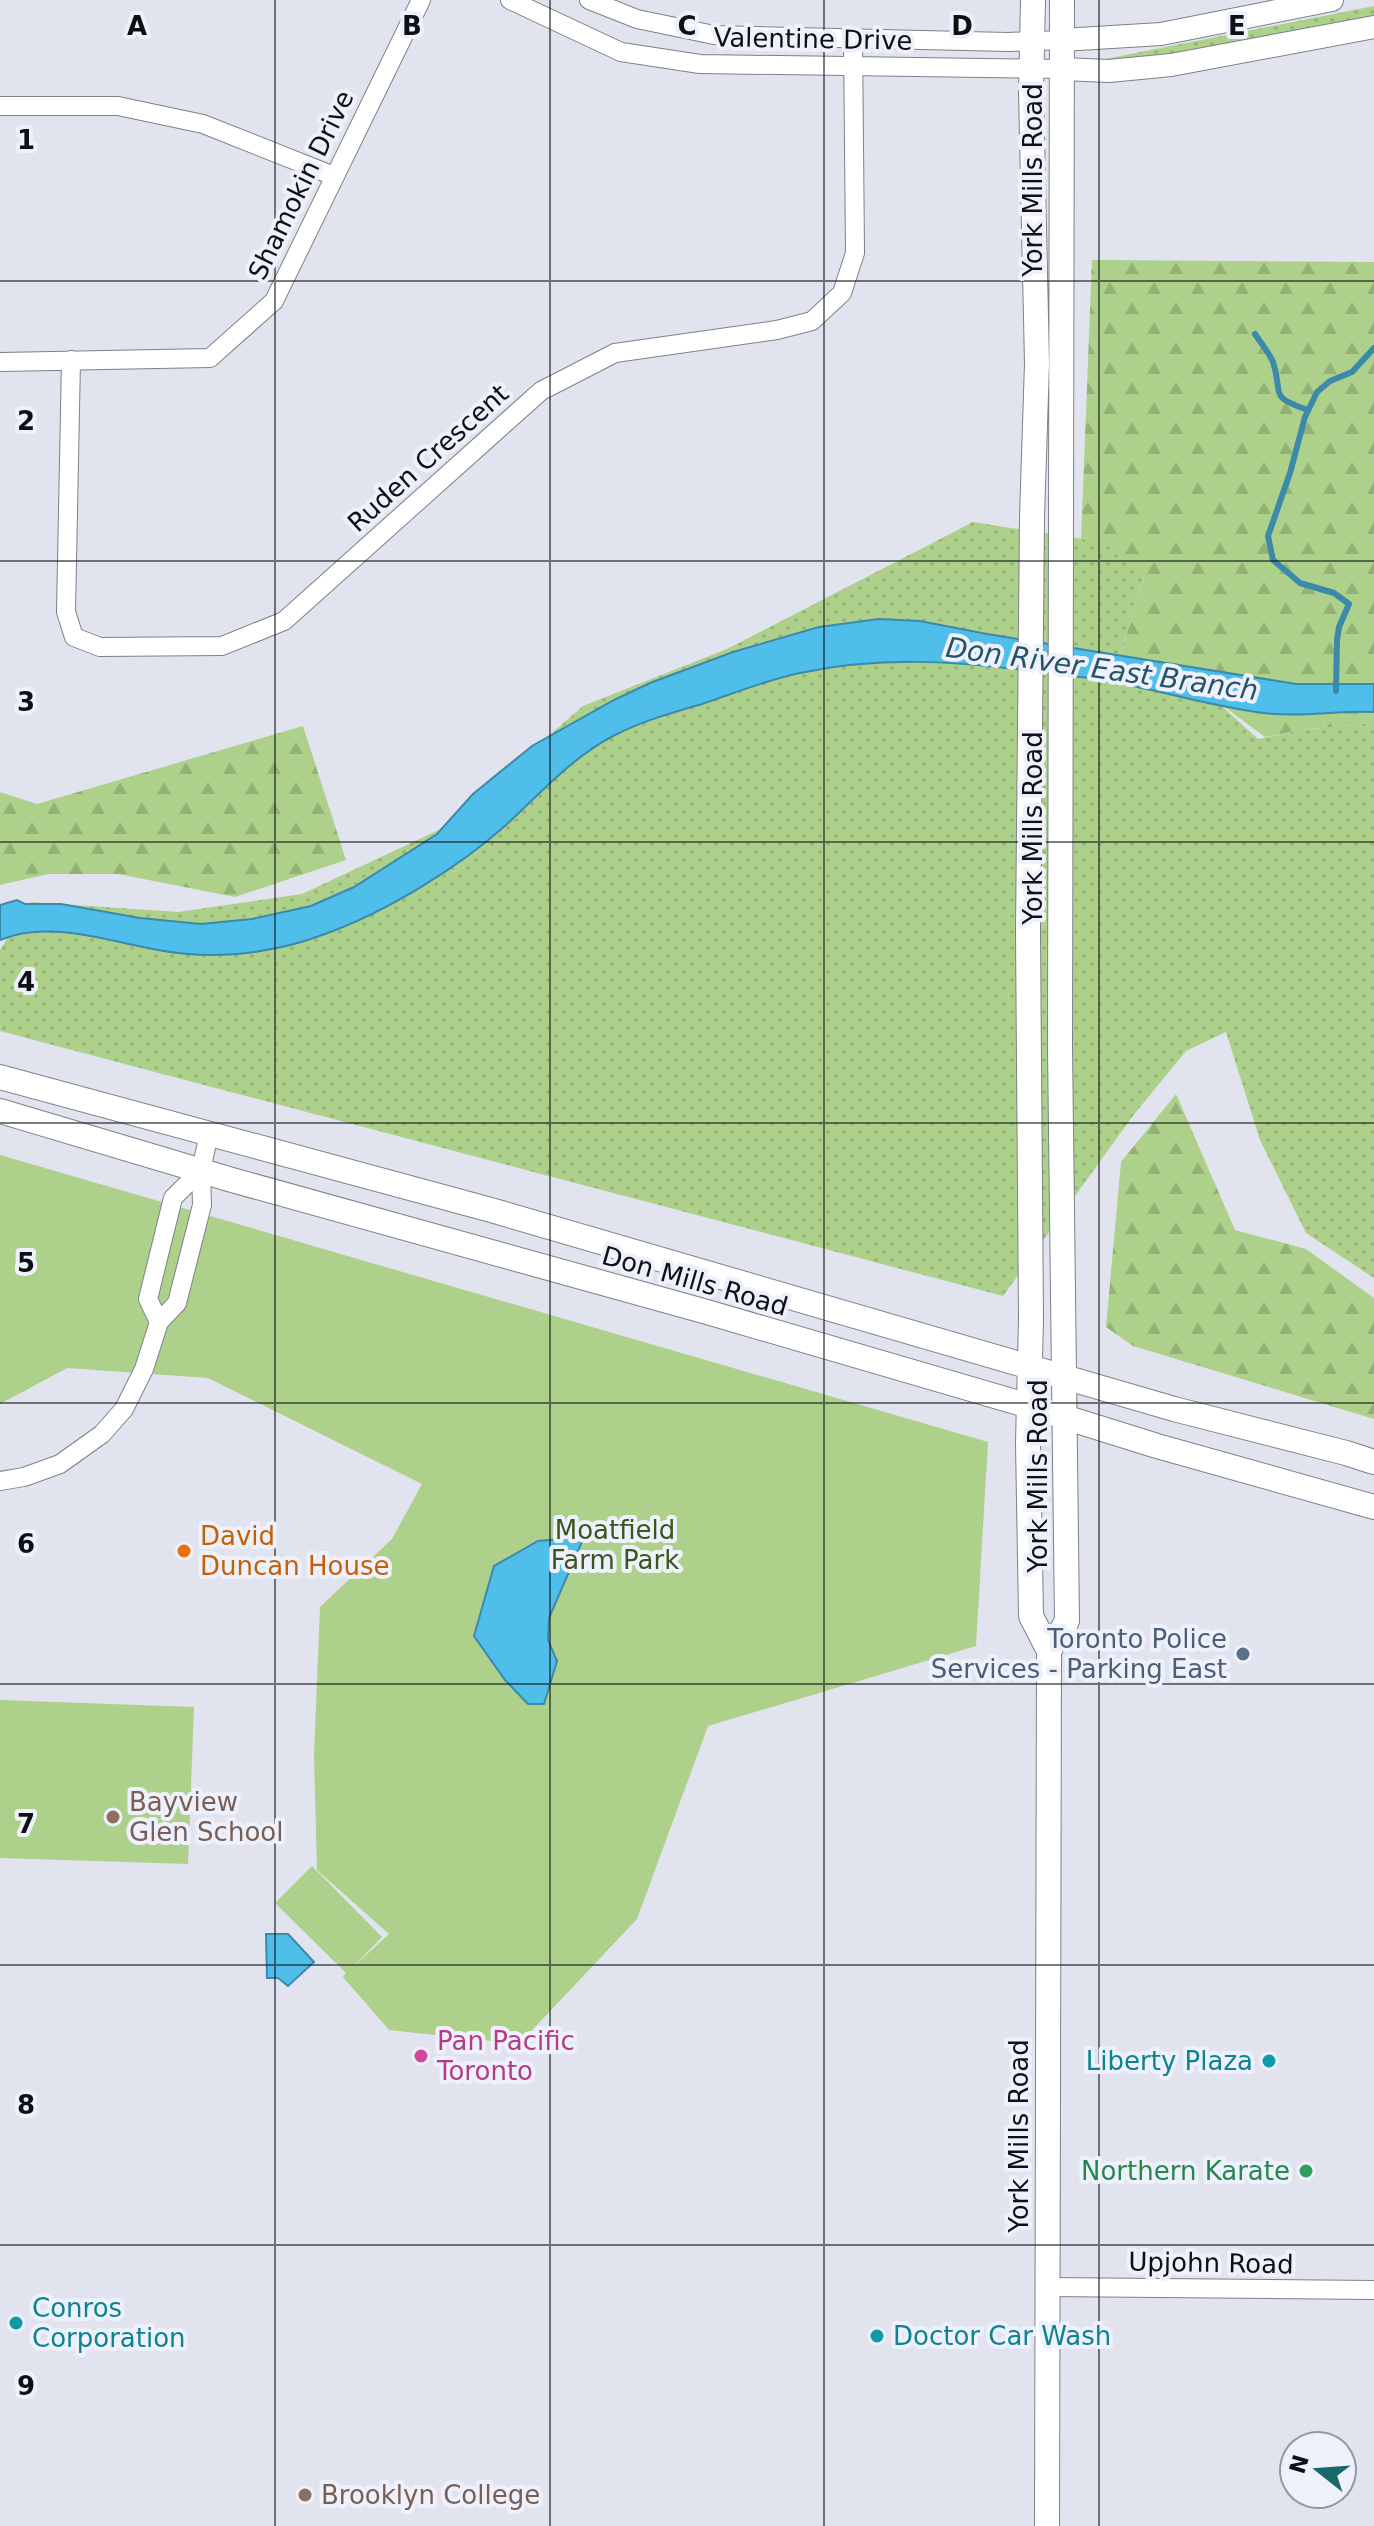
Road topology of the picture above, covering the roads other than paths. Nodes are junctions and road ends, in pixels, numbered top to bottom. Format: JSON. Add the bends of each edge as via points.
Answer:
{"nodes":[{"id":1,"x":421,"y":0,"type":"edge"},
{"id":2,"x":510,"y":0,"type":"edge"},
{"id":3,"x":589,"y":0,"type":"edge"},
{"id":4,"x":1033,"y":0,"type":"edge"},
{"id":5,"x":1062,"y":0,"type":"edge"},
{"id":6,"x":1332,"y":0,"type":"edge"},
{"id":7,"x":1374,"y":27,"type":"edge"},
{"id":8,"x":853,"y":37,"type":"junction"},
{"id":9,"x":1062,"y":40,"type":"junction"},
{"id":10,"x":1031,"y":42,"type":"junction"},
{"id":11,"x":853,"y":66,"type":"junction"},
{"id":12,"x":1032,"y":67,"type":"junction"},
{"id":13,"x":1062,"y":69,"type":"junction"},
{"id":14,"x":0,"y":106,"type":"edge"},
{"id":15,"x":334,"y":176,"type":"junction"},
{"id":16,"x":71,"y":360,"type":"junction"},
{"id":17,"x":0,"y":362,"type":"edge"},
{"id":18,"x":0,"y":1077,"type":"edge"},
{"id":19,"x":0,"y":1111,"type":"edge"},
{"id":20,"x":209,"y":1134,"type":"junction"},
{"id":21,"x":201,"y":1170,"type":"junction"},
{"id":22,"x":159,"y":1322,"type":"junction"},
{"id":23,"x":1030,"y":1367,"type":"junction"},
{"id":24,"x":1065,"y":1377,"type":"junction"},
{"id":25,"x":1029,"y":1406,"type":"junction"},
{"id":26,"x":1066,"y":1417,"type":"junction"},
{"id":27,"x":1374,"y":1462,"type":"edge"},
{"id":28,"x":0,"y":1481,"type":"edge"},
{"id":29,"x":1374,"y":1507,"type":"edge"},
{"id":30,"x":1049,"y":1651,"type":"junction"},
{"id":31,"x":1047,"y":2287,"type":"junction"},
{"id":32,"x":1374,"y":2290,"type":"edge"},
{"id":33,"x":1047,"y":2526,"type":"edge"}],
"edges":[{"from":1,"to":15,"type":"street","name":"Shamokin Drive"},
{"from":2,"to":11,"type":"street","name":"Valentine Drive","via":[[621,52],[700,64]]},
{"from":3,"to":8,"type":"street","name":"Valentine Drive","via":[[637,19],[714,35]]},
{"from":4,"to":10,"type":"main road","name":"York Mills Road"},
{"from":5,"to":9,"type":"main road","name":"York Mills Road"},
{"from":6,"to":9,"type":"street","via":[[1161,34]]},
{"from":7,"to":13,"type":"street","via":[[1171,65]]},
{"from":8,"to":10,"type":"street","name":"Valentine Drive"},
{"from":8,"to":11,"type":"street","name":"Ruden Crescent"},
{"from":9,"to":10,"type":"street","name":"Valentine Drive"},
{"from":9,"to":13,"type":"main road","name":"York Mills Road"},
{"from":10,"to":12,"type":"main road","name":"York Mills Road"},
{"from":11,"to":12,"type":"street","name":"Valentine Drive"},
{"from":11,"to":16,"type":"street","name":"Ruden Crescent","via":[[855,253],[842,293],[812,321],[615,353],[541,391],[284,621],[222,646],[100,647],[74,637],[66,612]]},
{"from":12,"to":13,"type":"street","name":"Valentine Drive"},
{"from":12,"to":23,"type":"main road","name":"York Mills Road","via":[[1037,363],[1030,760]]},
{"from":13,"to":24,"type":"main road","name":"York Mills Road","via":[[1060,1048]]},
{"from":14,"to":15,"type":"street","via":[[118,106],[203,124]]},
{"from":15,"to":16,"type":"street","name":"Shamokin Drive","via":[[274,301],[210,358]]},
{"from":16,"to":17,"type":"street","name":"Shamokin Drive"},
{"from":18,"to":20,"type":"main road","name":"Don Mills Road"},
{"from":19,"to":21,"type":"main road","name":"Don Mills Road"},
{"from":20,"to":21,"type":"street"},
{"from":20,"to":23,"type":"main road","name":"Don Mills Road"},
{"from":21,"to":22,"type":"street","via":[[202,1205],[177,1303]]},
{"from":21,"to":22,"type":"street","via":[[173,1198],[148,1299]]},
{"from":21,"to":25,"type":"main road","name":"Don Mills Road"},
{"from":22,"to":28,"type":"street","via":[[135,1390],[102,1434],[60,1464]]},
{"from":23,"to":24,"type":"main road","name":"Don Mills Road"},
{"from":23,"to":25,"type":"main road","name":"York Mills Road"},
{"from":24,"to":26,"type":"main road","name":"York Mills Road"},
{"from":24,"to":27,"type":"main road","name":"Don Mills Road"},
{"from":25,"to":26,"type":"main road","name":"Don Mills Road"},
{"from":25,"to":30,"type":"main road","name":"York Mills Road","via":[[1031,1616]]},
{"from":26,"to":29,"type":"main road","name":"Don Mills Road"},
{"from":26,"to":30,"type":"main road","name":"York Mills Road","via":[[1067,1621]]},
{"from":30,"to":31,"type":"main road","name":"York Mills Road"},
{"from":31,"to":32,"type":"street","name":"Upjohn Road"},
{"from":31,"to":33,"type":"main road","name":"York Mills Road"}]}
